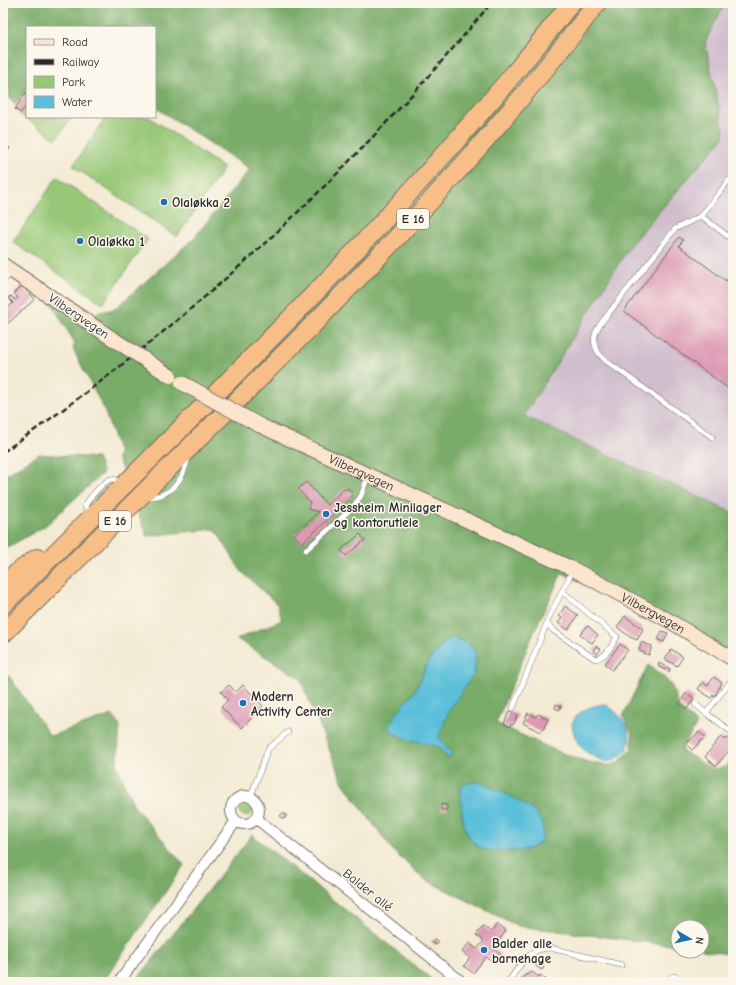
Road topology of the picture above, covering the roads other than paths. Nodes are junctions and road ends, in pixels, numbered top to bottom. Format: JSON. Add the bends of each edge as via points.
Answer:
{"nodes":[{"id":1,"x":571,"y":3,"type":"edge"},
{"id":2,"x":597,"y":3,"type":"edge"},
{"id":3,"x":733,"y":179,"type":"edge"},
{"id":4,"x":702,"y":216,"type":"junction"},
{"id":5,"x":733,"y":240,"type":"edge"},
{"id":6,"x":6,"y":272,"type":"edge"},
{"id":7,"x":712,"y":437,"type":"dead end"},
{"id":8,"x":368,"y":475,"type":"junction"},
{"id":9,"x":91,"y":517,"type":"junction"},
{"id":10,"x":306,"y":550,"type":"dead end"},
{"id":11,"x":573,"y":569,"type":"junction"},
{"id":12,"x":3,"y":583,"type":"edge"},
{"id":13,"x":563,"y":592,"type":"junction"},
{"id":14,"x":3,"y":605,"type":"edge"},
{"id":15,"x":17,"y":620,"type":"junction"},
{"id":16,"x":547,"y":624,"type":"junction"},
{"id":17,"x":3,"y":634,"type":"edge"},
{"id":18,"x":3,"y":644,"type":"edge"},
{"id":19,"x":733,"y":659,"type":"edge"},
{"id":20,"x":733,"y":678,"type":"edge"},
{"id":21,"x":695,"y":704,"type":"dead end"},
{"id":22,"x":513,"y":708,"type":"dead end"},
{"id":23,"x":706,"y":712,"type":"junction"},
{"id":24,"x":288,"y":732,"type":"dead end"},
{"id":25,"x":733,"y":733,"type":"edge"},
{"id":26,"x":250,"y":796,"type":"junction"},
{"id":27,"x":257,"y":818,"type":"junction"},
{"id":28,"x":236,"y":821,"type":"junction"},
{"id":29,"x":622,"y":965,"type":"dead end"},
{"id":30,"x":118,"y":982,"type":"edge"},
{"id":31,"x":462,"y":982,"type":"edge"},
{"id":32,"x":508,"y":982,"type":"edge"},
{"id":33,"x":664,"y":982,"type":"edge"},
{"id":34,"x":684,"y":982,"type":"edge"}],
"edges":[{"from":1,"to":9,"type":"highway","number":"E 16","via":[[519,68],[414,187],[297,311]]},
{"from":2,"to":15,"type":"highway","number":"E 16","via":[[525,92],[439,191],[341,294]]},
{"from":3,"to":4,"type":"lane"},
{"from":4,"to":5,"type":"lane"},
{"from":4,"to":7,"type":"lane","via":[[675,229],[601,323],[594,334],[594,340],[596,352],[606,361]]},
{"from":6,"to":8,"type":"main road","name":"Vilbergvegen","bridge":true,"via":[[176,379],[259,425]]},
{"from":8,"to":10,"type":"lane","via":[[361,496],[354,506]]},
{"from":8,"to":11,"type":"main road","name":"Vilbergvegen"},
{"from":9,"to":12,"type":"highway","number":"E 16","via":[[78,521],[44,552]]},
{"from":9,"to":14,"type":"highway","number":"E 16"},
{"from":11,"to":13,"type":"lane"},
{"from":11,"to":19,"type":"main road","name":"Vilbergvegen","via":[[668,620]]},
{"from":13,"to":16,"type":"lane"},
{"from":13,"to":16,"type":"lane","via":[[617,637],[606,654],[595,659]]},
{"from":15,"to":17,"type":"highway","number":"E 16"},
{"from":15,"to":18,"type":"highway","number":"E 16","via":[[10,636]]},
{"from":16,"to":22,"type":"lane"},
{"from":20,"to":23,"type":"lane"},
{"from":21,"to":23,"type":"lane"},
{"from":23,"to":25,"type":"lane"},
{"from":24,"to":26,"type":"lane","via":[[268,749]]},
{"from":26,"to":27,"type":"street","via":[[259,806]]},
{"from":26,"to":28,"type":"street","via":[[238,798],[232,804],[232,813]]},
{"from":27,"to":28,"type":"street","via":[[249,824]]},
{"from":27,"to":31,"type":"street","name":"Balder allé"},
{"from":28,"to":30,"type":"street"},
{"from":29,"to":32,"type":"lane","via":[[550,948],[540,948],[531,952]]},
{"from":33,"to":34,"type":"lane","via":[[674,976]]}]}
